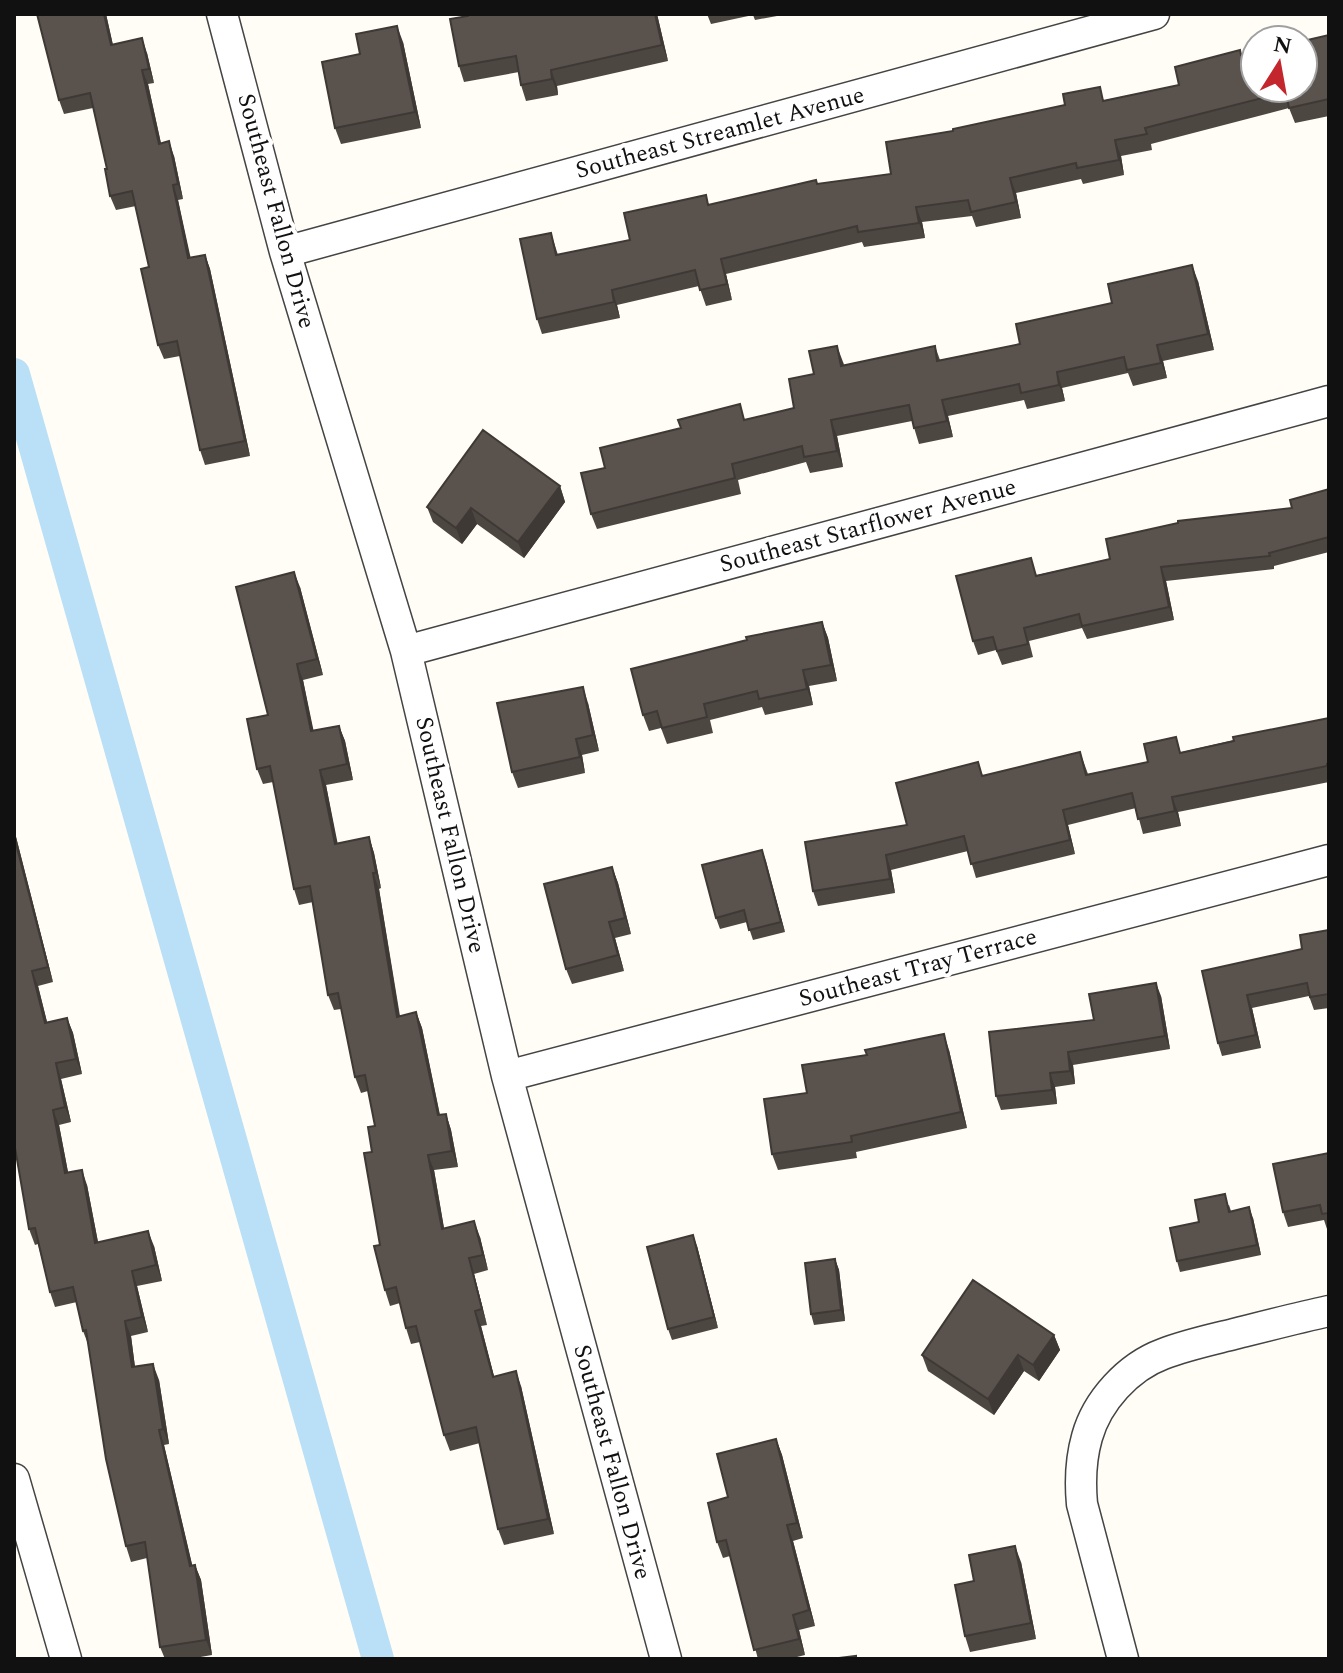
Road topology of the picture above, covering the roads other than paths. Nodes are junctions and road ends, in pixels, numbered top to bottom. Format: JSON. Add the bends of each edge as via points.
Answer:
{"nodes":[{"id":1,"x":222,"y":14,"type":"edge"},
{"id":2,"x":1154,"y":14,"type":"edge"},
{"id":3,"x":285,"y":252,"type":"junction"},
{"id":4,"x":1329,"y":401,"type":"edge"},
{"id":5,"x":406,"y":651,"type":"junction"},
{"id":6,"x":1329,"y":860,"type":"edge"},
{"id":7,"x":507,"y":1076,"type":"junction"},
{"id":8,"x":1329,"y":1311,"type":"edge"},
{"id":9,"x":14,"y":1479,"type":"edge"},
{"id":10,"x":66,"y":1659,"type":"edge"},
{"id":11,"x":666,"y":1659,"type":"edge"},
{"id":12,"x":1123,"y":1659,"type":"edge"}],
"edges":[{"from":1,"to":3,"type":"street","name":"Southeast Fallon Drive"},
{"from":2,"to":3,"type":"street","name":"Southeast Streamlet Avenue"},
{"from":3,"to":5,"type":"street","name":"Southeast Fallon Drive"},
{"from":4,"to":5,"type":"street","name":"Southeast Starflower Avenue"},
{"from":5,"to":7,"type":"street","name":"Southeast Fallon Drive"},
{"from":6,"to":7,"type":"street","name":"Southeast Tray Terrace"},
{"from":7,"to":11,"type":"street","name":"Southeast Fallon Drive"},
{"from":8,"to":12,"type":"street","via":[[1160,1354],[1137,1368],[1101,1406],[1087,1436],[1080,1483]]},
{"from":9,"to":10,"type":"street"}]}
